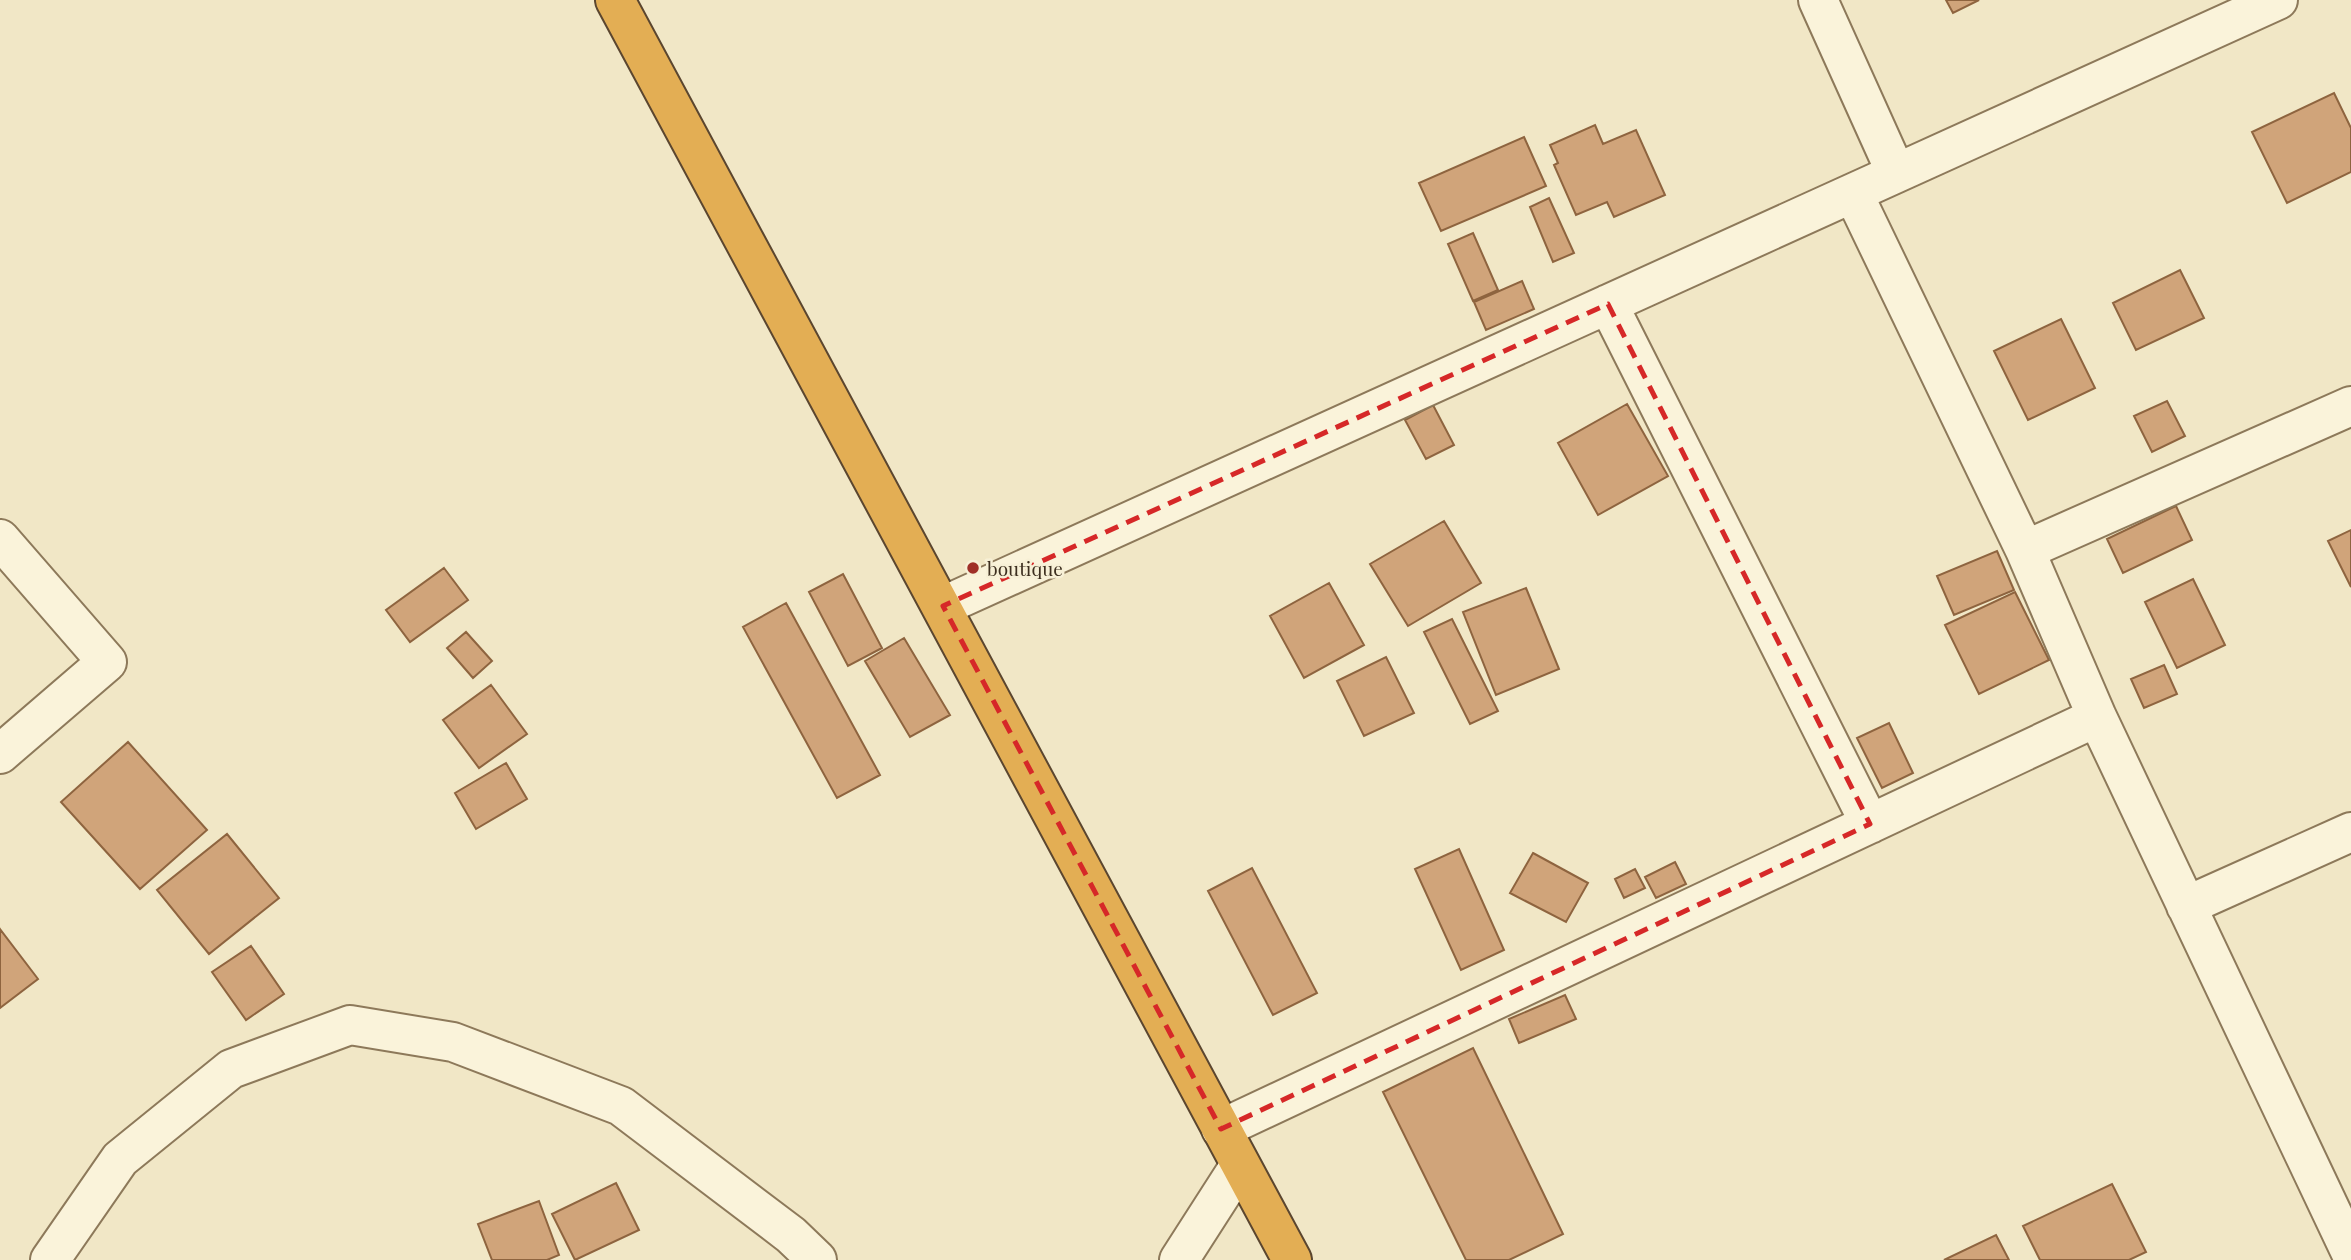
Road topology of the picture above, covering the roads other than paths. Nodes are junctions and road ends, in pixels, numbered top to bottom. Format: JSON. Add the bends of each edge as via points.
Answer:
{"nodes":[{"id":1,"x":615,"y":0,"type":"edge"},
{"id":2,"x":1818,"y":0,"type":"edge"},
{"id":3,"x":2278,"y":0,"type":"edge"},
{"id":4,"x":1896,"y":173,"type":"junction"},
{"id":5,"x":1853,"y":193,"type":"junction"},
{"id":6,"x":1608,"y":304,"type":"junction"},
{"id":7,"x":2351,"y":406,"type":"edge"},
{"id":8,"x":0,"y":539,"type":"edge"},
{"id":9,"x":2025,"y":550,"type":"junction"},
{"id":10,"x":943,"y":606,"type":"junction"},
{"id":11,"x":2097,"y":717,"type":"junction"},
{"id":12,"x":0,"y":754,"type":"edge"},
{"id":13,"x":1870,"y":824,"type":"junction"},
{"id":14,"x":2351,"y":832,"type":"edge"},
{"id":15,"x":2186,"y":905,"type":"junction"},
{"id":16,"x":1221,"y":1129,"type":"junction"},
{"id":17,"x":1240,"y":1165,"type":"junction"},
{"id":18,"x":2351,"y":1253,"type":"edge"},
{"id":19,"x":50,"y":1260,"type":"edge"},
{"id":20,"x":817,"y":1260,"type":"edge"},
{"id":21,"x":1179,"y":1260,"type":"edge"},
{"id":22,"x":1292,"y":1260,"type":"edge"}],
"edges":[{"from":1,"to":10,"type":"highway"},
{"from":2,"to":4,"type":"street"},
{"from":3,"to":4,"type":"street"},
{"from":4,"to":5,"type":"street"},
{"from":5,"to":6,"type":"street"},
{"from":5,"to":9,"type":"street"},
{"from":6,"to":10,"type":"street"},
{"from":6,"to":13,"type":"street"},
{"from":7,"to":9,"type":"street"},
{"from":8,"to":12,"type":"street","via":[[107,662]]},
{"from":9,"to":11,"type":"street"},
{"from":10,"to":16,"type":"highway"},
{"from":11,"to":13,"type":"street"},
{"from":11,"to":15,"type":"street"},
{"from":13,"to":16,"type":"street"},
{"from":14,"to":15,"type":"street"},
{"from":15,"to":18,"type":"street"},
{"from":16,"to":17,"type":"highway"},
{"from":17,"to":21,"type":"street"},
{"from":17,"to":22,"type":"highway"},
{"from":19,"to":20,"type":"street","via":[[120,1159],[231,1069],[350,1025],[453,1042],[621,1106]]}]}
